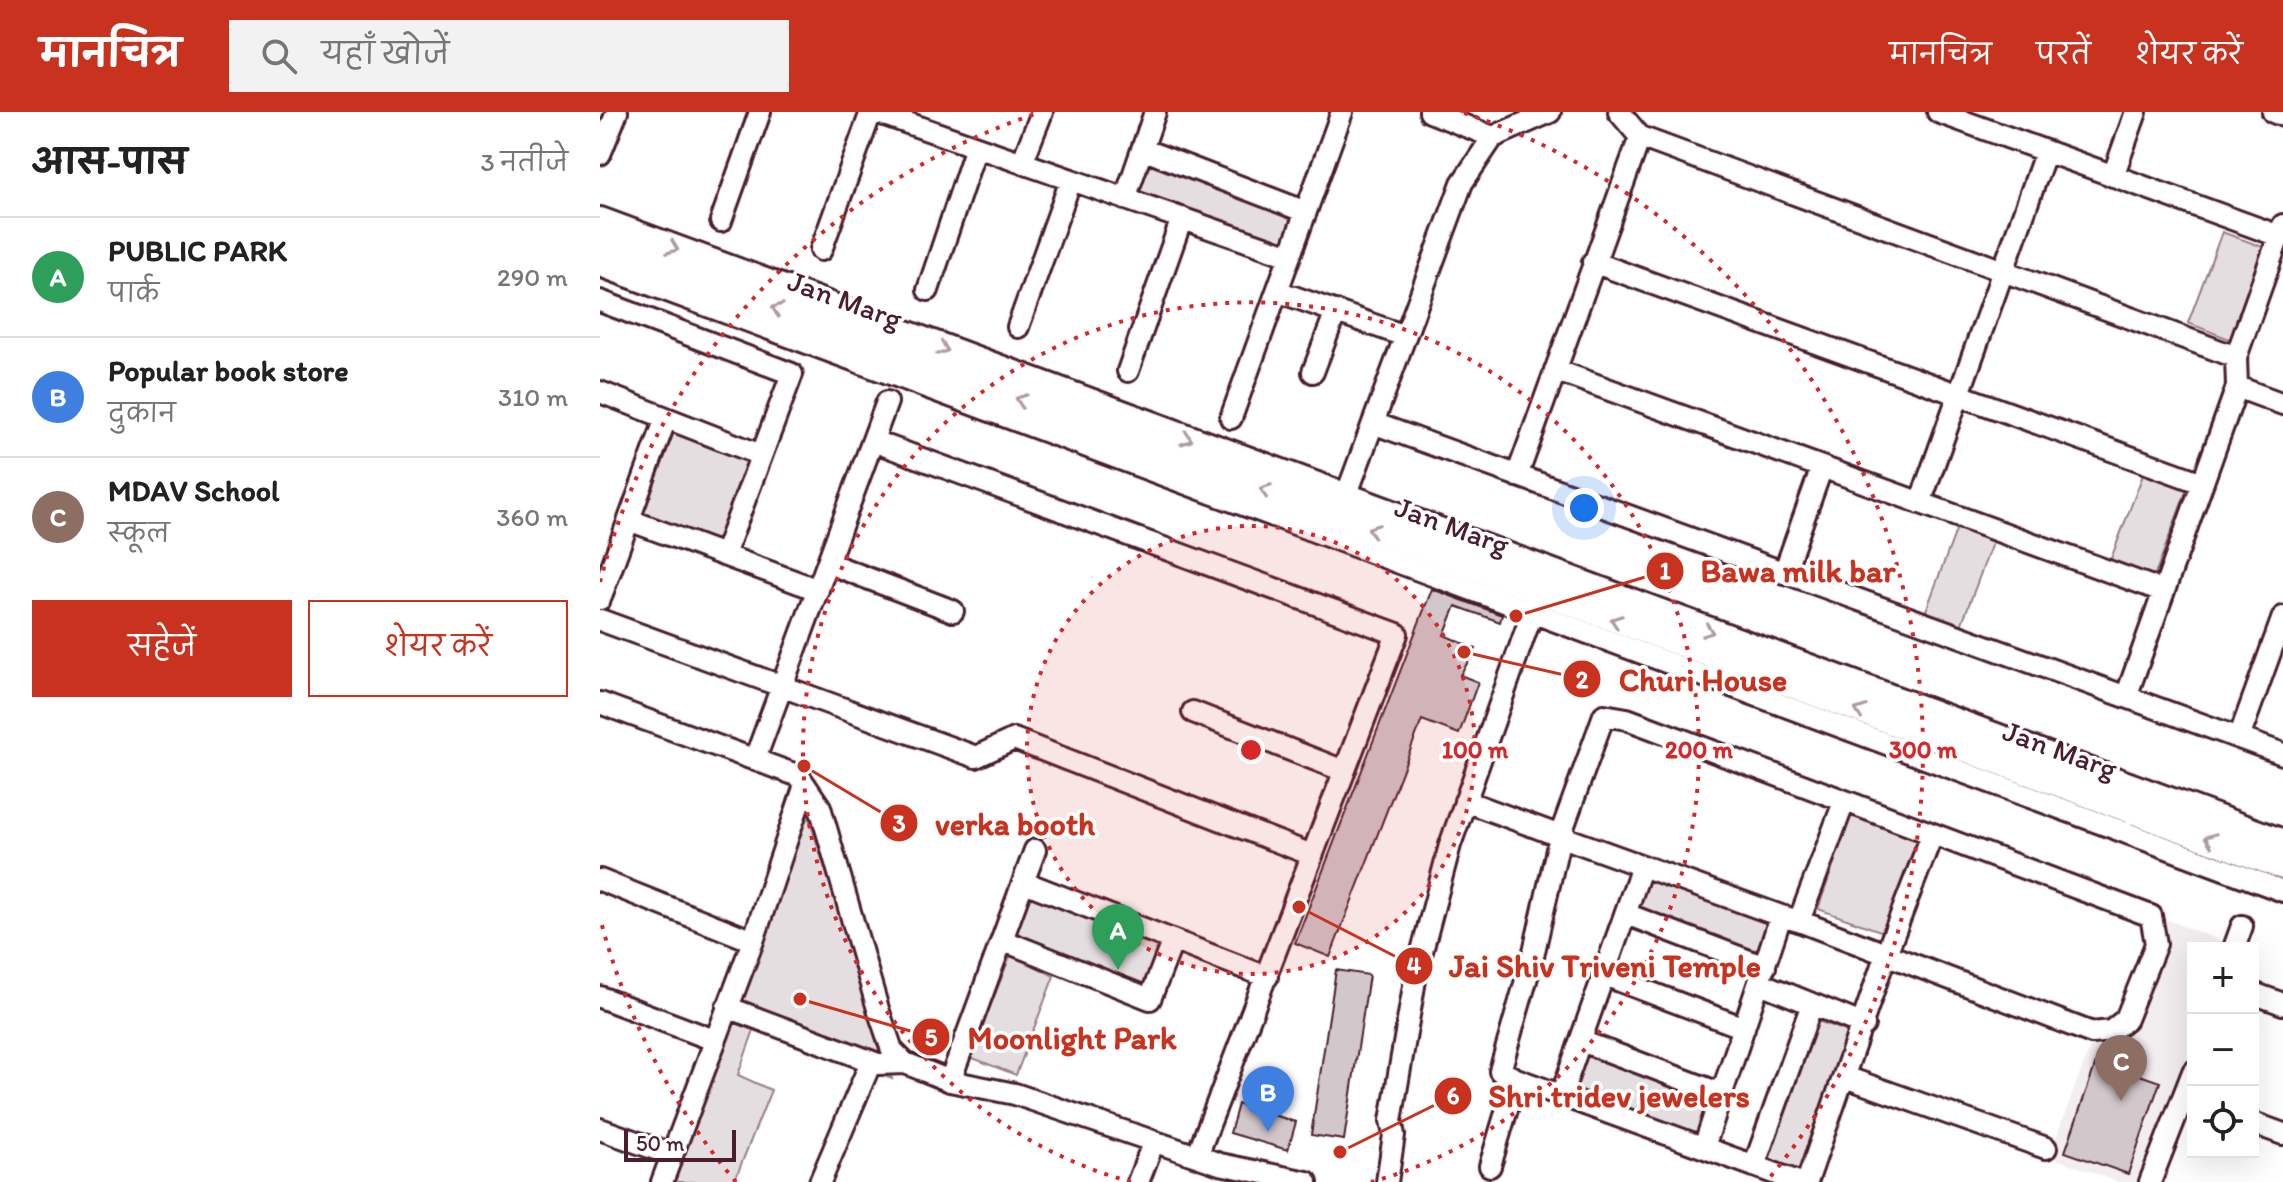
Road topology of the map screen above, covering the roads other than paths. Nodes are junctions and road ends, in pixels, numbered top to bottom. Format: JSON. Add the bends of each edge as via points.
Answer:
{"nodes":[{"id":1,"x":617,"y":112,"type":"edge"},
{"id":2,"x":760,"y":112,"type":"edge"},
{"id":3,"x":874,"y":112,"type":"edge"},
{"id":4,"x":1042,"y":112,"type":"edge"},
{"id":5,"x":1155,"y":112,"type":"edge"},
{"id":6,"x":1342,"y":112,"type":"edge"},
{"id":7,"x":1430,"y":112,"type":"edge"},
{"id":8,"x":1550,"y":112,"type":"edge"},
{"id":9,"x":1619,"y":112,"type":"edge"},
{"id":10,"x":1938,"y":112,"type":"edge"},
{"id":11,"x":2136,"y":112,"type":"edge"},
{"id":12,"x":2273,"y":112,"type":"edge"},
{"id":13,"x":2283,"y":116,"type":"edge"},
{"id":14,"x":1493,"y":137,"type":"junction"},
{"id":15,"x":1640,"y":137,"type":"junction"},
{"id":16,"x":976,"y":147,"type":"junction"},
{"id":17,"x":1142,"y":149,"type":"junction"},
{"id":18,"x":2046,"y":151,"type":"junction"},
{"id":19,"x":600,"y":154,"type":"edge"},
{"id":20,"x":1022,"y":163,"type":"junction"},
{"id":21,"x":2113,"y":176,"type":"junction"},
{"id":22,"x":1071,"y":180,"type":"junction"},
{"id":23,"x":1125,"y":199,"type":"junction"},
{"id":24,"x":1306,"y":212,"type":"junction"},
{"id":25,"x":1182,"y":218,"type":"junction"},
{"id":26,"x":600,"y":221,"type":"edge"},
{"id":27,"x":721,"y":221,"type":"dead end"},
{"id":28,"x":2281,"y":230,"type":"edge"},
{"id":29,"x":600,"y":243,"type":"edge"},
{"id":30,"x":821,"y":250,"type":"dead end"},
{"id":31,"x":1290,"y":256,"type":"junction"},
{"id":32,"x":1593,"y":262,"type":"junction"},
{"id":33,"x":600,"y":266,"type":"edge"},
{"id":34,"x":2002,"y":273,"type":"junction"},
{"id":35,"x":928,"y":290,"type":"dead end"},
{"id":36,"x":1277,"y":291,"type":"junction"},
{"id":37,"x":600,"y":301,"type":"edge"},
{"id":38,"x":1336,"y":311,"type":"junction"},
{"id":39,"x":1018,"y":327,"type":"dead end"},
{"id":40,"x":1405,"y":336,"type":"junction"},
{"id":41,"x":2236,"y":357,"type":"junction"},
{"id":42,"x":1555,"y":370,"type":"junction"},
{"id":43,"x":1128,"y":371,"type":"dead end"},
{"id":44,"x":1313,"y":372,"type":"dead end"},
{"id":45,"x":2237,"y":387,"type":"junction"},
{"id":46,"x":600,"y":392,"type":"edge"},
{"id":47,"x":1959,"y":395,"type":"junction"},
{"id":48,"x":887,"y":402,"type":"dead end"},
{"id":49,"x":2283,"y":404,"type":"edge"},
{"id":50,"x":666,"y":418,"type":"junction"},
{"id":51,"x":1231,"y":418,"type":"dead end"},
{"id":52,"x":1373,"y":423,"type":"junction"},
{"id":53,"x":873,"y":441,"type":"junction"},
{"id":54,"x":761,"y":455,"type":"junction"},
{"id":55,"x":1822,"y":467,"type":"junction"},
{"id":56,"x":1517,"y":476,"type":"junction"},
{"id":57,"x":2202,"y":483,"type":"junction"},
{"id":58,"x":1920,"y":503,"type":"junction"},
{"id":59,"x":1342,"y":507,"type":"junction"},
{"id":60,"x":629,"y":520,"type":"junction"},
{"id":61,"x":724,"y":555,"type":"junction"},
{"id":62,"x":828,"y":563,"type":"junction"},
{"id":63,"x":1784,"y":573,"type":"junction"},
{"id":64,"x":818,"y":590,"type":"junction"},
{"id":65,"x":2163,"y":591,"type":"junction"},
{"id":66,"x":1539,"y":592,"type":"junction"},
{"id":67,"x":600,"y":599,"type":"edge"},
{"id":68,"x":953,"y":611,"type":"dead end"},
{"id":69,"x":2283,"y":617,"type":"edge"},
{"id":70,"x":600,"y":620,"type":"edge"},
{"id":71,"x":783,"y":685,"type":"junction"},
{"id":72,"x":2126,"y":697,"type":"junction"},
{"id":73,"x":600,"y":703,"type":"edge"},
{"id":74,"x":1193,"y":712,"type":"dead end"},
{"id":75,"x":2239,"y":738,"type":"junction"},
{"id":76,"x":2283,"y":754,"type":"edge"},
{"id":77,"x":755,"y":759,"type":"junction"},
{"id":78,"x":1344,"y":771,"type":"junction"},
{"id":79,"x":805,"y":785,"type":"junction"},
{"id":80,"x":1465,"y":801,"type":"junction"},
{"id":81,"x":1844,"y":802,"type":"junction"},
{"id":82,"x":1932,"y":835,"type":"junction"},
{"id":83,"x":1560,"y":836,"type":"junction"},
{"id":84,"x":2283,"y":843,"type":"edge"},
{"id":85,"x":1035,"y":850,"type":"dead end"},
{"id":86,"x":1312,"y":855,"type":"junction"},
{"id":87,"x":1642,"y":866,"type":"junction"},
{"id":88,"x":2283,"y":866,"type":"edge"},
{"id":89,"x":600,"y":880,"type":"edge"},
{"id":90,"x":1024,"y":882,"type":"junction"},
{"id":91,"x":2283,"y":891,"type":"edge"},
{"id":92,"x":1626,"y":914,"type":"junction"},
{"id":93,"x":1790,"y":919,"type":"junction"},
{"id":94,"x":2242,"y":926,"type":"dead end"},
{"id":95,"x":1002,"y":940,"type":"junction"},
{"id":96,"x":1173,"y":940,"type":"junction"},
{"id":97,"x":753,"y":941,"type":"junction"},
{"id":98,"x":2236,"y":942,"type":"edge"},
{"id":99,"x":1886,"y":954,"type":"junction"},
{"id":100,"x":1604,"y":975,"type":"junction"},
{"id":101,"x":1763,"y":975,"type":"junction"},
{"id":102,"x":1267,"y":977,"type":"junction"},
{"id":103,"x":2259,"y":995,"type":"edge"},
{"id":104,"x":600,"y":997,"type":"edge"},
{"id":105,"x":1812,"y":1004,"type":"junction"},
{"id":106,"x":2283,"y":1004,"type":"edge"},
{"id":107,"x":727,"y":1007,"type":"junction"},
{"id":108,"x":1864,"y":1025,"type":"junction"},
{"id":109,"x":1744,"y":1028,"type":"junction"},
{"id":110,"x":714,"y":1040,"type":"junction"},
{"id":111,"x":1581,"y":1041,"type":"junction"},
{"id":112,"x":871,"y":1062,"type":"junction"},
{"id":113,"x":905,"y":1063,"type":"junction"},
{"id":114,"x":1845,"y":1077,"type":"junction"},
{"id":115,"x":1516,"y":1079,"type":"junction"},
{"id":116,"x":950,"y":1081,"type":"junction"},
{"id":117,"x":1562,"y":1093,"type":"junction"},
{"id":118,"x":1722,"y":1094,"type":"junction"},
{"id":119,"x":2187,"y":1103,"type":"edge"},
{"id":120,"x":1391,"y":1121,"type":"junction"},
{"id":121,"x":2259,"y":1125,"type":"edge"},
{"id":122,"x":600,"y":1129,"type":"edge"},
{"id":123,"x":2283,"y":1134,"type":"edge"},
{"id":124,"x":1154,"y":1141,"type":"junction"},
{"id":125,"x":1704,"y":1147,"type":"junction"},
{"id":126,"x":2046,"y":1148,"type":"dead end"},
{"id":127,"x":672,"y":1155,"type":"junction"},
{"id":128,"x":1197,"y":1156,"type":"junction"},
{"id":129,"x":1490,"y":1166,"type":"dead end"},
{"id":130,"x":1754,"y":1166,"type":"junction"},
{"id":131,"x":824,"y":1181,"type":"edge"},
{"id":132,"x":662,"y":1182,"type":"edge"},
{"id":133,"x":1138,"y":1182,"type":"edge"},
{"id":134,"x":1307,"y":1182,"type":"edge"},
{"id":135,"x":1374,"y":1182,"type":"edge"},
{"id":136,"x":1387,"y":1182,"type":"edge"},
{"id":137,"x":1798,"y":1182,"type":"edge"},
{"id":138,"x":1807,"y":1182,"type":"edge"},
{"id":139,"x":2150,"y":1182,"type":"edge"}],
"edges":[{"from":1,"to":19,"type":"street"},
{"from":2,"to":27,"type":"street"},
{"from":3,"to":16,"type":"street"},
{"from":3,"to":30,"type":"street"},
{"from":4,"to":20,"type":"street"},
{"from":5,"to":17,"type":"street"},
{"from":6,"to":24,"type":"street"},
{"from":7,"to":14,"type":"street"},
{"from":8,"to":14,"type":"street"},
{"from":9,"to":15,"type":"street"},
{"from":10,"to":18,"type":"street"},
{"from":11,"to":21,"type":"street"},
{"from":12,"to":13,"type":"street"},
{"from":14,"to":40,"type":"street","via":[[1462,183]]},
{"from":15,"to":32,"type":"street"},
{"from":15,"to":34,"type":"street"},
{"from":16,"to":20,"type":"street"},
{"from":16,"to":35,"type":"street"},
{"from":17,"to":23,"type":"street"},
{"from":17,"to":24,"type":"street"},
{"from":18,"to":21,"type":"street"},
{"from":18,"to":34,"type":"street"},
{"from":20,"to":22,"type":"street"},
{"from":21,"to":28,"type":"street"},
{"from":22,"to":23,"type":"street"},
{"from":22,"to":39,"type":"street"},
{"from":23,"to":25,"type":"street"},
{"from":24,"to":31,"type":"street"},
{"from":25,"to":31,"type":"street"},
{"from":25,"to":43,"type":"street"},
{"from":26,"to":59,"type":"main road","name":"Jan Marg","one_way":true},
{"from":28,"to":41,"type":"street"},
{"from":59,"to":29,"type":"main road","name":"Jan Marg","one_way":true},
{"from":31,"to":36,"type":"street"},
{"from":32,"to":42,"type":"street"},
{"from":32,"to":47,"type":"street"},
{"from":33,"to":66,"type":"street"},
{"from":34,"to":41,"type":"street"},
{"from":34,"to":47,"type":"street"},
{"from":36,"to":38,"type":"street"},
{"from":36,"to":51,"type":"street"},
{"from":37,"to":54,"type":"street","via":[[792,374]]},
{"from":38,"to":40,"type":"street"},
{"from":38,"to":44,"type":"street"},
{"from":40,"to":52,"type":"street"},
{"from":41,"to":45,"type":"street"},
{"from":42,"to":55,"type":"street"},
{"from":42,"to":56,"type":"street"},
{"from":45,"to":49,"type":"street"},
{"from":45,"to":57,"type":"street"},
{"from":46,"to":50,"type":"street"},
{"from":47,"to":57,"type":"street"},
{"from":47,"to":58,"type":"street"},
{"from":48,"to":53,"type":"street"},
{"from":50,"to":54,"type":"street"},
{"from":50,"to":60,"type":"street"},
{"from":52,"to":56,"type":"street"},
{"from":52,"to":59,"type":"street"},
{"from":53,"to":62,"type":"street"},
{"from":53,"to":78,"type":"street","via":[[1397,634]]},
{"from":54,"to":61,"type":"street"},
{"from":55,"to":58,"type":"street"},
{"from":55,"to":63,"type":"street"},
{"from":56,"to":63,"type":"street"},
{"from":57,"to":65,"type":"street"},
{"from":58,"to":65,"type":"street"},
{"from":59,"to":66,"type":"main road","name":"Jan Marg"},
{"from":60,"to":61,"type":"street"},
{"from":60,"to":67,"type":"street"},
{"from":61,"to":64,"type":"street"},
{"from":62,"to":64,"type":"street"},
{"from":62,"to":68,"type":"street"},
{"from":63,"to":72,"type":"street"},
{"from":64,"to":71,"type":"street"},
{"from":65,"to":72,"type":"street"},
{"from":66,"to":80,"type":"street"},
{"from":66,"to":84,"type":"main road","name":"Jan Marg","one_way":true},
{"from":88,"to":66,"type":"main road","name":"Jan Marg","one_way":true},
{"from":66,"to":91,"type":"street"},
{"from":69,"to":75,"type":"street"},
{"from":70,"to":71,"type":"street"},
{"from":71,"to":77,"type":"street"},
{"from":71,"to":86,"type":"street","via":[[976,757],[1014,739]]},
{"from":72,"to":75,"type":"street"},
{"from":73,"to":77,"type":"street"},
{"from":74,"to":78,"type":"street"},
{"from":75,"to":76,"type":"street"},
{"from":77,"to":79,"type":"street","via":[[799,776]]},
{"from":78,"to":86,"type":"street"},
{"from":79,"to":97,"type":"street"},
{"from":79,"to":113,"type":"street","via":[[820,807],[892,1050]]},
{"from":80,"to":83,"type":"street"},
{"from":80,"to":120,"type":"street","via":[[1416,974]]},
{"from":81,"to":82,"type":"street"},
{"from":81,"to":83,"type":"street","via":[[1627,719],[1604,715]]},
{"from":81,"to":93,"type":"street"},
{"from":82,"to":99,"type":"street"},
{"from":82,"to":99,"type":"street","via":[[2151,916],[2156,944],[2126,1019],[2111,1031],[2092,1033]]},
{"from":83,"to":87,"type":"street"},
{"from":83,"to":115,"type":"street","via":[[1500,1071]]},
{"from":85,"to":90,"type":"street"},
{"from":86,"to":102,"type":"street"},
{"from":87,"to":92,"type":"street"},
{"from":87,"to":93,"type":"street"},
{"from":89,"to":97,"type":"street"},
{"from":90,"to":95,"type":"street"},
{"from":90,"to":96,"type":"street"},
{"from":92,"to":100,"type":"street"},
{"from":92,"to":101,"type":"street"},
{"from":93,"to":99,"type":"street"},
{"from":93,"to":101,"type":"street"},
{"from":94,"to":98,"type":"street"},
{"from":95,"to":96,"type":"street","via":[[1150,999]]},
{"from":95,"to":116,"type":"street"},
{"from":96,"to":102,"type":"street"},
{"from":97,"to":107,"type":"street"},
{"from":99,"to":108,"type":"street"},
{"from":100,"to":109,"type":"street"},
{"from":100,"to":111,"type":"street"},
{"from":101,"to":105,"type":"street"},
{"from":101,"to":109,"type":"street"},
{"from":102,"to":128,"type":"street"},
{"from":103,"to":106,"type":"street"},
{"from":104,"to":110,"type":"street"},
{"from":105,"to":108,"type":"street"},
{"from":105,"to":130,"type":"street"},
{"from":107,"to":110,"type":"street"},
{"from":107,"to":112,"type":"street"},
{"from":108,"to":114,"type":"street"},
{"from":109,"to":118,"type":"street"},
{"from":110,"to":127,"type":"street"},
{"from":111,"to":117,"type":"street"},
{"from":111,"to":118,"type":"street"},
{"from":112,"to":113,"type":"street"},
{"from":112,"to":131,"type":"street"},
{"from":113,"to":116,"type":"street"},
{"from":114,"to":126,"type":"street"},
{"from":114,"to":138,"type":"street"},
{"from":115,"to":117,"type":"street"},
{"from":115,"to":129,"type":"street"},
{"from":116,"to":124,"type":"street","via":[[1015,1094]]},
{"from":117,"to":125,"type":"street"},
{"from":118,"to":125,"type":"street"},
{"from":119,"to":139,"type":"street"},
{"from":120,"to":135,"type":"street","via":[[1383,1130]]},
{"from":120,"to":136,"type":"street"},
{"from":121,"to":123,"type":"street"},
{"from":122,"to":127,"type":"street"},
{"from":124,"to":128,"type":"street"},
{"from":124,"to":133,"type":"street"},
{"from":125,"to":130,"type":"street"},
{"from":127,"to":132,"type":"street"},
{"from":128,"to":134,"type":"street"},
{"from":130,"to":137,"type":"street"}]}
